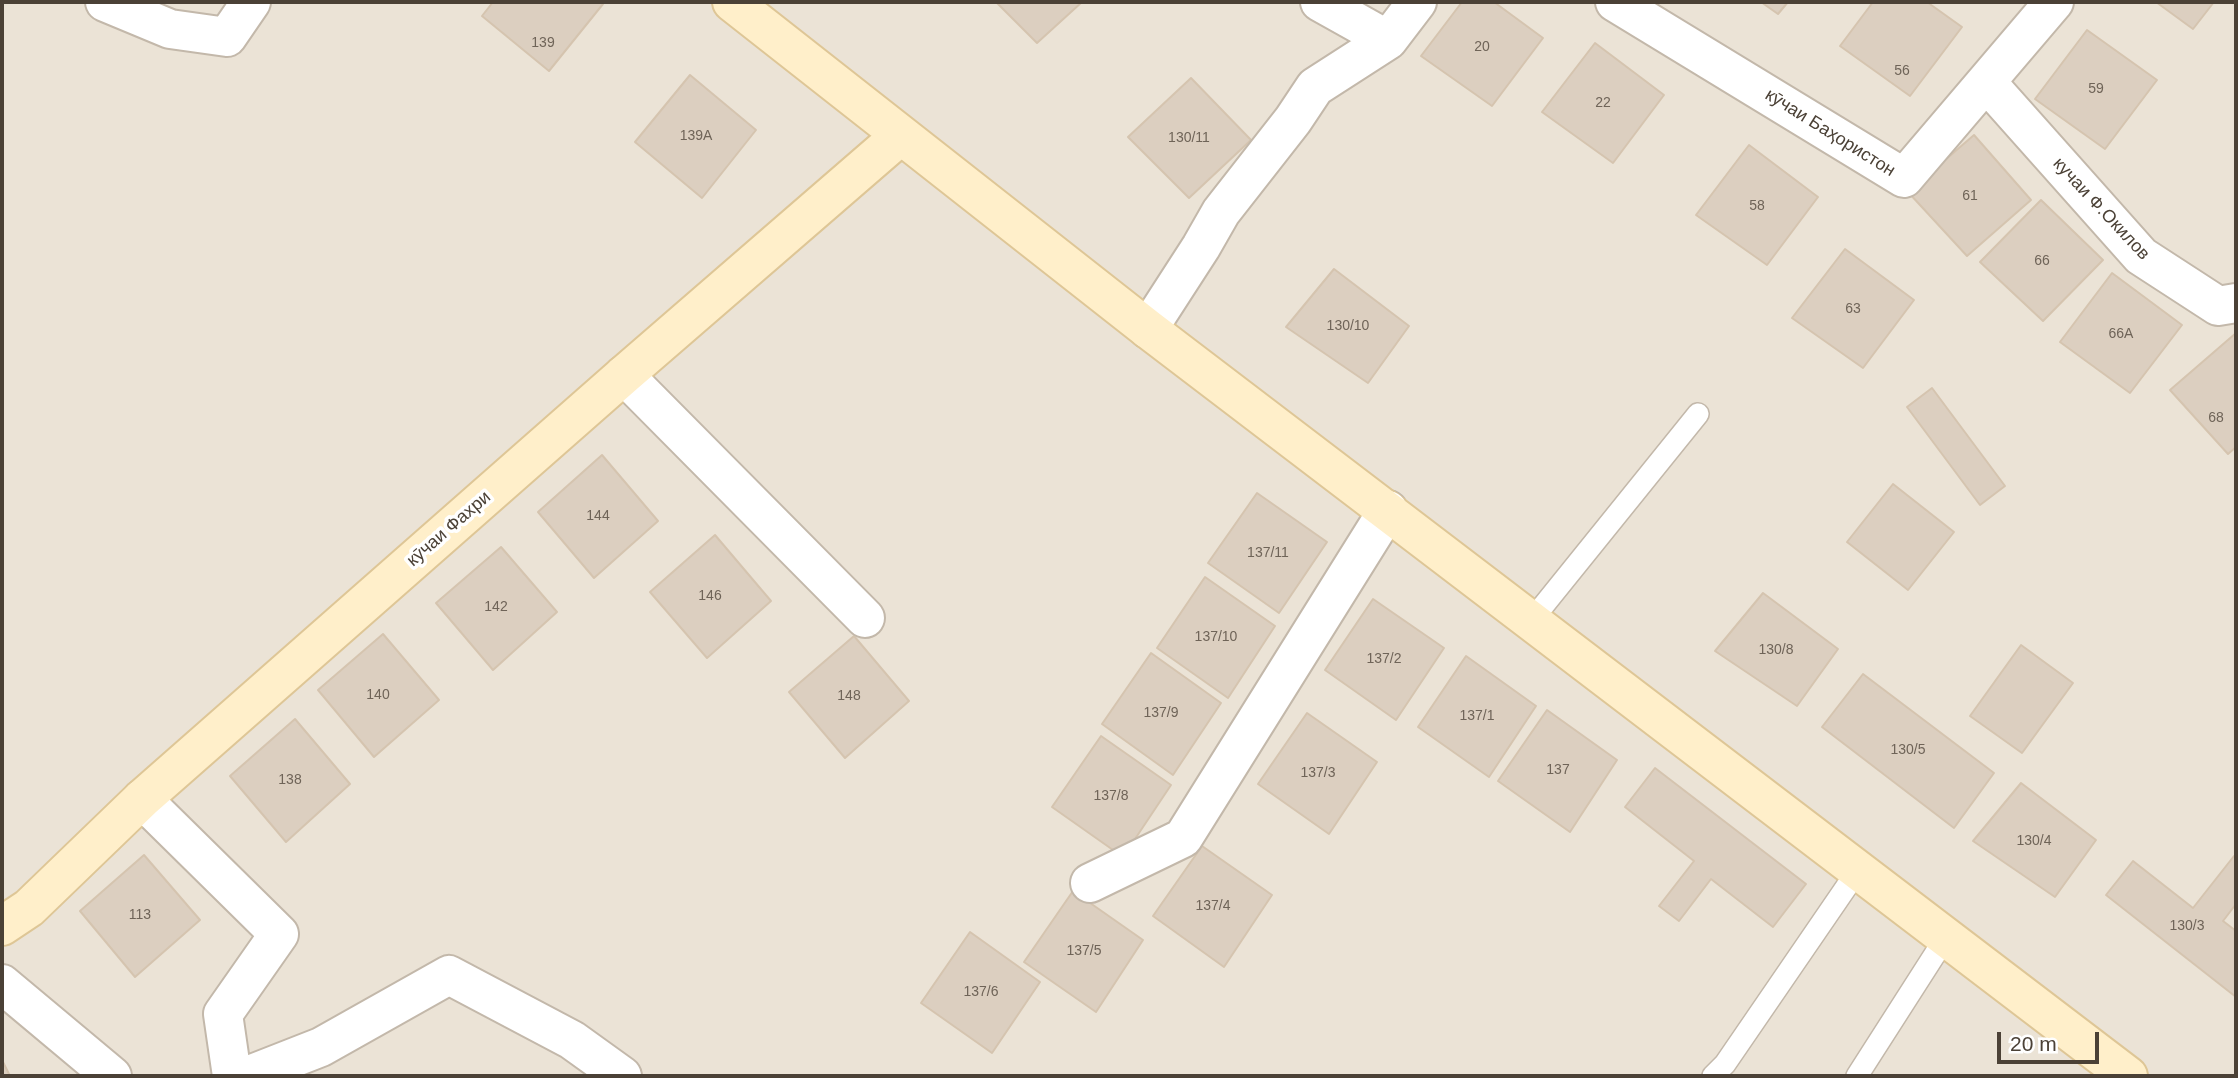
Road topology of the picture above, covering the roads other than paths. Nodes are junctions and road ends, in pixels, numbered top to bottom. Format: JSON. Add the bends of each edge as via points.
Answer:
{"nodes":[{"id":1,"x":104,"y":2,"type":"edge"},
{"id":2,"x":251,"y":2,"type":"edge"},
{"id":3,"x":732,"y":2,"type":"edge"},
{"id":4,"x":1320,"y":2,"type":"edge"},
{"id":5,"x":1417,"y":2,"type":"edge"},
{"id":6,"x":2054,"y":2,"type":"edge"},
{"id":7,"x":1626,"y":4,"type":"edge"},
{"id":8,"x":1388,"y":40,"type":"junction"},
{"id":9,"x":1987,"y":83,"type":"junction"},
{"id":10,"x":901,"y":136,"type":"junction"},
{"id":11,"x":2236,"y":303,"type":"edge"},
{"id":12,"x":1148,"y":328,"type":"junction"},
{"id":13,"x":624,"y":375,"type":"junction"},
{"id":14,"x":1698,"y":414,"type":"dead end"},
{"id":15,"x":1388,"y":510,"type":"junction"},
{"id":16,"x":865,"y":618,"type":"dead end"},
{"id":17,"x":1531,"y":621,"type":"junction"},
{"id":18,"x":142,"y":799,"type":"junction"},
{"id":19,"x":1858,"y":870,"type":"junction"},
{"id":20,"x":1090,"y":883,"type":"dead end"},
{"id":21,"x":2,"y":926,"type":"edge"},
{"id":22,"x":1946,"y":937,"type":"junction"},
{"id":23,"x":2,"y":984,"type":"edge"},
{"id":24,"x":112,"y":1076,"type":"edge"},
{"id":25,"x":232,"y":1076,"type":"edge"},
{"id":26,"x":247,"y":1076,"type":"edge"},
{"id":27,"x":622,"y":1076,"type":"edge"},
{"id":28,"x":1713,"y":1076,"type":"edge"},
{"id":29,"x":1857,"y":1076,"type":"edge"},
{"id":30,"x":2128,"y":1076,"type":"edge"}],
"edges":[{"from":1,"to":2,"type":"street","via":[[170,29],[228,37]]},
{"from":3,"to":10,"type":"main road"},
{"from":4,"to":8,"type":"street"},
{"from":5,"to":8,"type":"street"},
{"from":6,"to":9,"type":"street","name":"кӯчаи Баҳористон"},
{"from":7,"to":9,"type":"street","name":"кӯчаи Баҳористон","via":[[1904,178]]},
{"from":8,"to":12,"type":"street","via":[[1315,87],[1221,212]]},
{"from":9,"to":11,"type":"street","name":"кучаи Ф.Окилов","via":[[2141,256],[2218,306]]},
{"from":10,"to":12,"type":"main road"},
{"from":10,"to":13,"type":"main road","name":"кӯчаи Фахри"},
{"from":12,"to":15,"type":"main road"},
{"from":13,"to":16,"type":"street"},
{"from":13,"to":18,"type":"main road","name":"кӯчаи Фахри"},
{"from":14,"to":17,"type":"lane"},
{"from":15,"to":17,"type":"main road"},
{"from":15,"to":20,"type":"street","via":[[1183,838]]},
{"from":17,"to":19,"type":"main road"},
{"from":18,"to":21,"type":"main road","name":"кӯчаи Фахри","via":[[29,908]]},
{"from":18,"to":25,"type":"street","via":[[279,934],[223,1014]]},
{"from":19,"to":22,"type":"main road"},
{"from":19,"to":28,"type":"lane"},
{"from":22,"to":29,"type":"lane"},
{"from":22,"to":30,"type":"main road"},
{"from":23,"to":24,"type":"street"},
{"from":26,"to":27,"type":"street","via":[[321,1047],[449,975],[572,1040]]}]}
